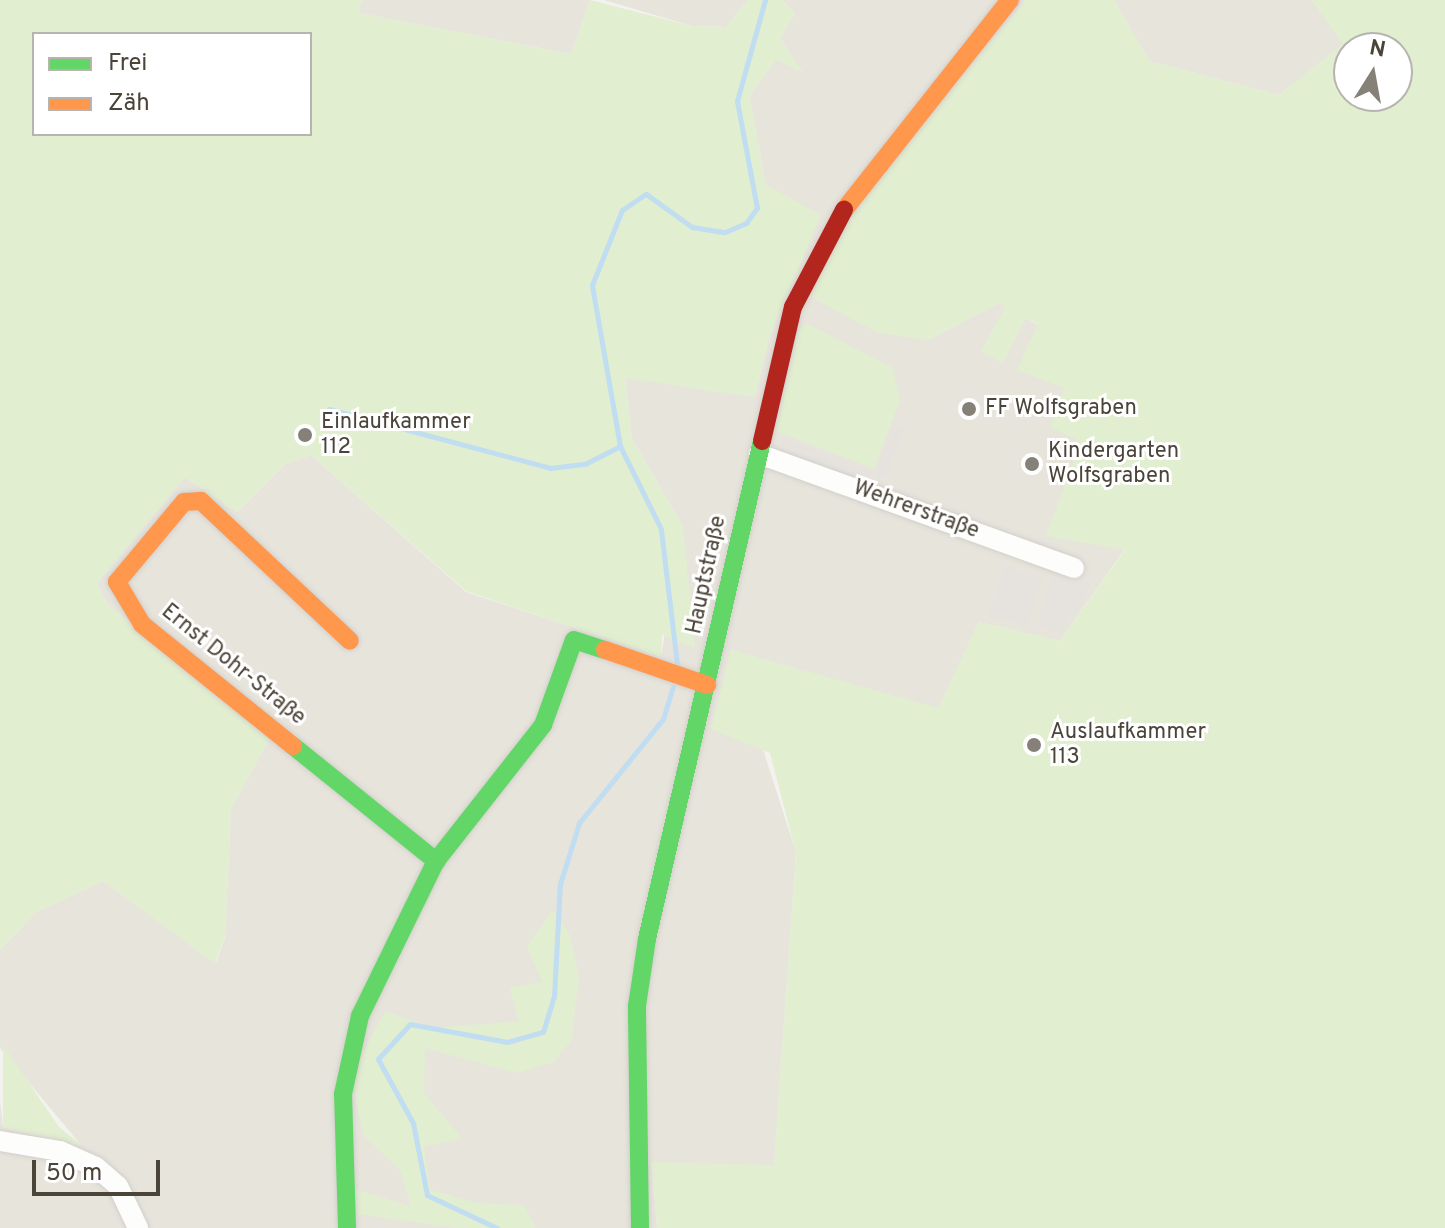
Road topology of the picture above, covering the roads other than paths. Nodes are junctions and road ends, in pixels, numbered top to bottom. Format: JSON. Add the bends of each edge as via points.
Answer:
{"nodes":[{"id":1,"x":1010,"y":0,"type":"edge"},
{"id":2,"x":759,"y":454,"type":"junction"},
{"id":3,"x":1074,"y":568,"type":"dead end"},
{"id":4,"x":350,"y":641,"type":"dead end"},
{"id":5,"x":707,"y":685,"type":"junction"},
{"id":6,"x":436,"y":861,"type":"junction"},
{"id":7,"x":0,"y":1141,"type":"edge"},
{"id":8,"x":138,"y":1228,"type":"edge"},
{"id":9,"x":347,"y":1228,"type":"edge"},
{"id":10,"x":640,"y":1228,"type":"edge"}],
"edges":[{"from":1,"to":2,"type":"street","name":"Hauptstraße","via":[[901,130],[814,256],[785,334]]},
{"from":2,"to":3,"type":"street","name":"Wehrerstraße"},
{"from":2,"to":5,"type":"street","name":"Hauptstraße"},
{"from":4,"to":6,"type":"street","name":"Ernst Dohr-Straße","via":[[201,501],[184,502],[117,582],[119,596],[142,624]]},
{"from":5,"to":6,"type":"street","via":[[574,640],[543,725]]},
{"from":5,"to":10,"type":"street","name":"Hauptstraße","via":[[637,1006]]},
{"from":6,"to":9,"type":"street","via":[[349,1054]]},
{"from":7,"to":8,"type":"street","via":[[60,1151],[96,1167],[118,1186]]}]}
